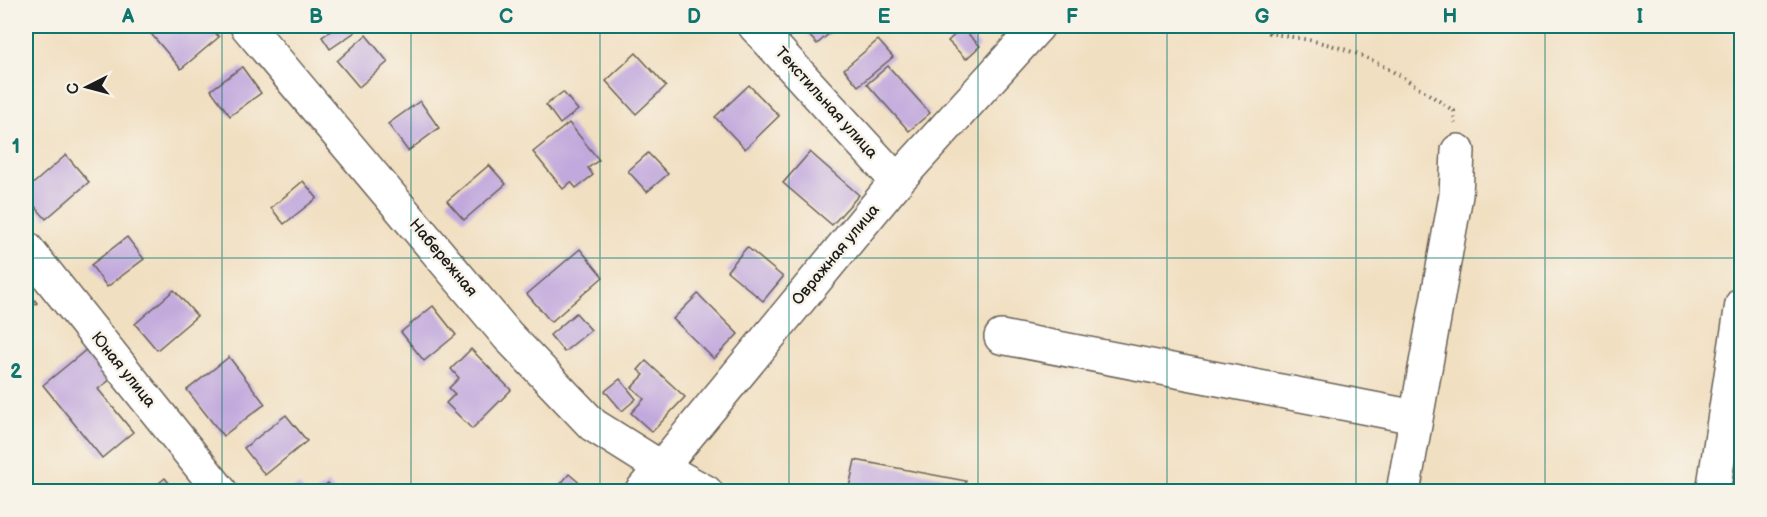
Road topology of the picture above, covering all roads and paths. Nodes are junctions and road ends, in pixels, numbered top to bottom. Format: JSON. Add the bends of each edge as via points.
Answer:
{"nodes":[{"id":1,"x":247,"y":26,"type":"edge"},
{"id":2,"x":755,"y":26,"type":"edge"},
{"id":3,"x":1038,"y":26,"type":"edge"},
{"id":4,"x":1268,"y":26,"type":"edge"},
{"id":5,"x":1458,"y":151,"type":"joint"},
{"id":6,"x":897,"y":181,"type":"junction"},
{"id":7,"x":26,"y":248,"type":"edge"},
{"id":8,"x":1742,"y":304,"type":"edge"},
{"id":9,"x":1001,"y":337,"type":"dead end"},
{"id":10,"x":1415,"y":417,"type":"junction"},
{"id":11,"x":651,"y":479,"type":"edge"},
{"id":12,"x":221,"y":492,"type":"edge"},
{"id":13,"x":706,"y":492,"type":"edge"},
{"id":14,"x":1403,"y":492,"type":"edge"},
{"id":15,"x":1713,"y":492,"type":"edge"}],
"edges":[{"from":1,"to":11,"type":"street","name":"Набережная","via":[[508,336]]},
{"from":2,"to":6,"type":"street","name":"Текстильная улица"},
{"from":3,"to":6,"type":"street","name":"Овражная улица"},
{"from":4,"to":5,"type":"path","via":[[1269,33],[1308,39],[1369,59],[1414,84],[1454,111]]},
{"from":5,"to":10,"type":"street","via":[[1456,195]]},
{"from":6,"to":11,"type":"street","name":"Овражная улица"},
{"from":7,"to":12,"type":"street","name":"Юная улица"},
{"from":8,"to":15,"type":"street"},
{"from":9,"to":10,"type":"street"},
{"from":10,"to":14,"type":"street"},
{"from":11,"to":13,"type":"street","name":"Набережная"}]}
